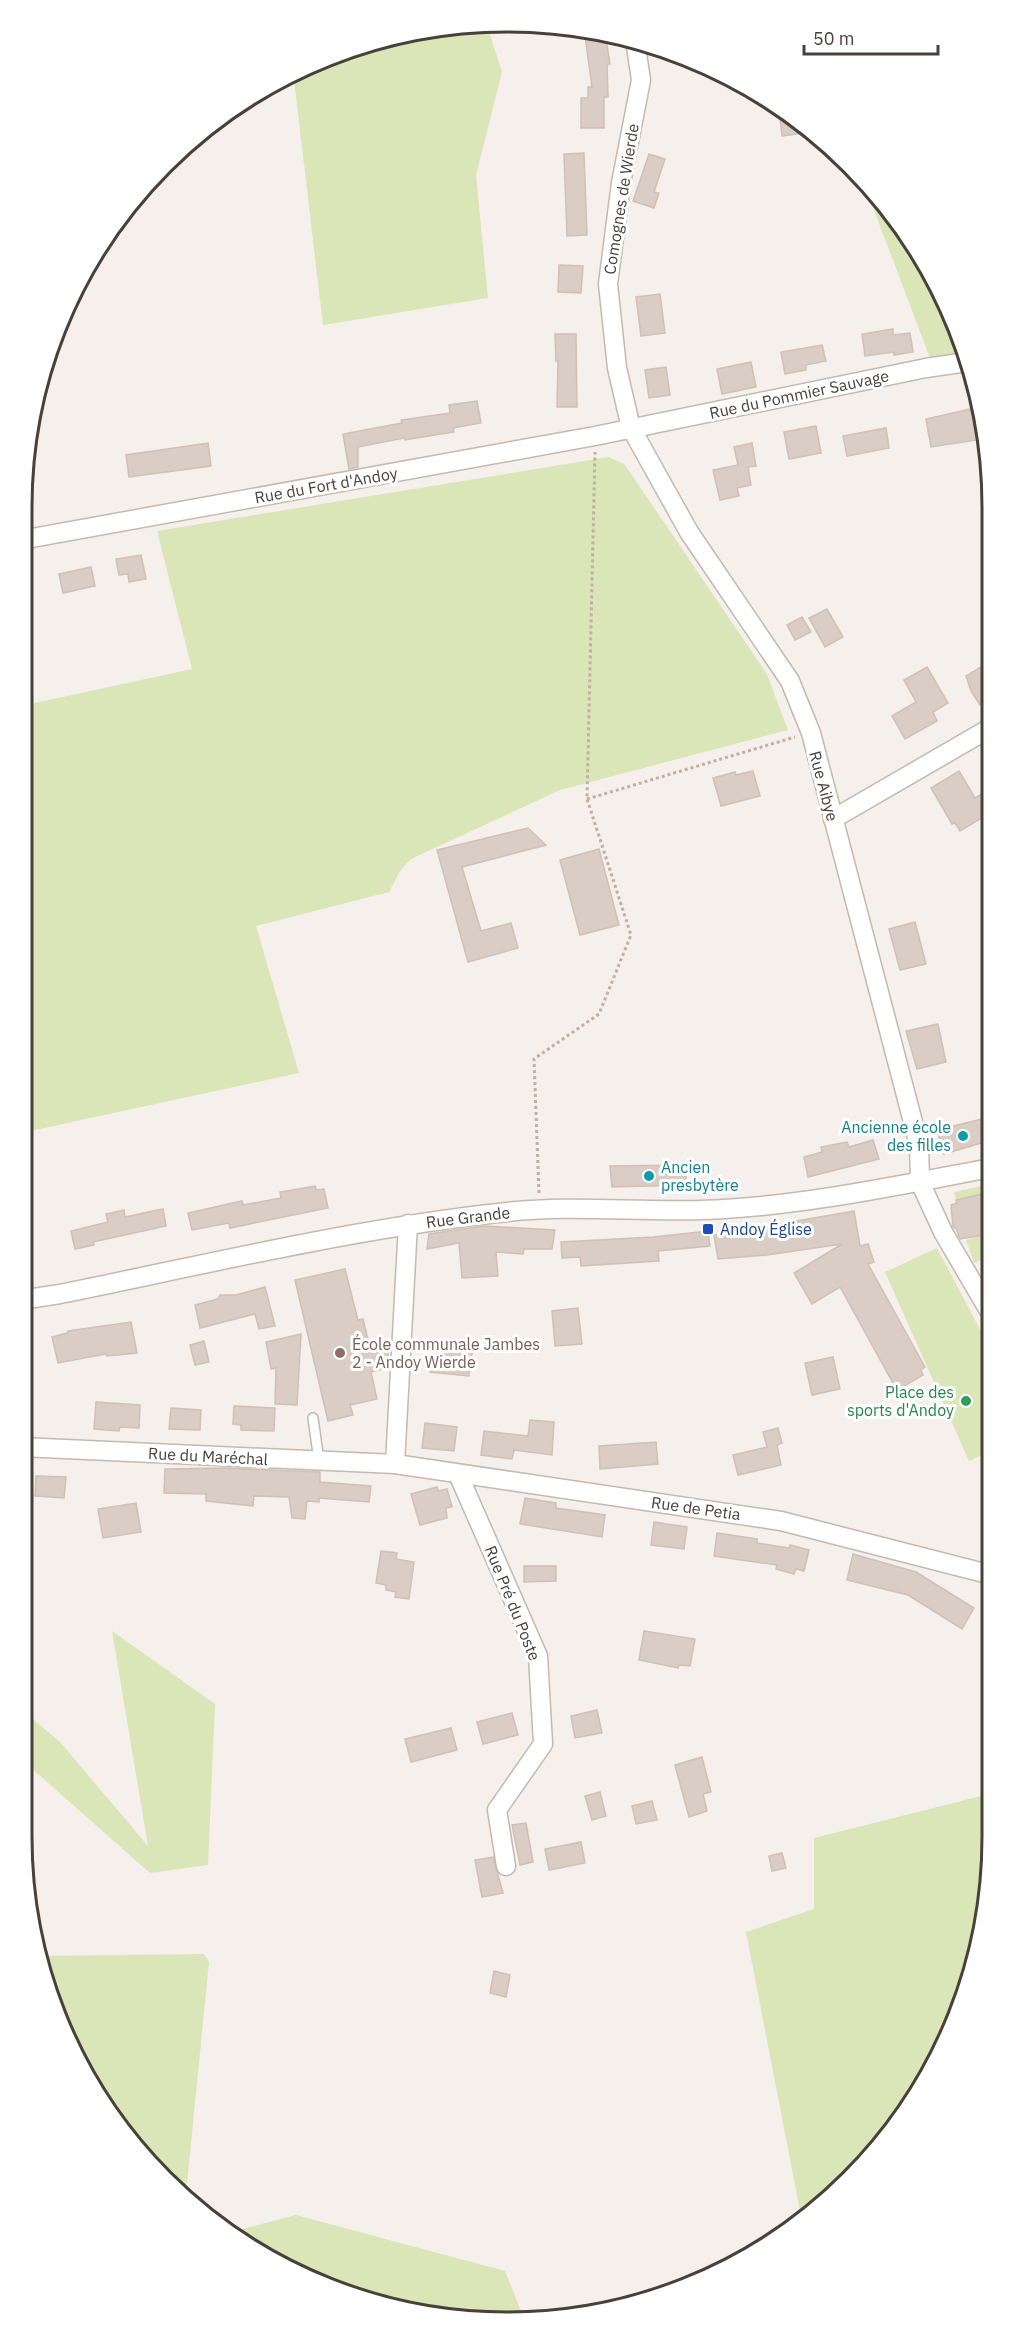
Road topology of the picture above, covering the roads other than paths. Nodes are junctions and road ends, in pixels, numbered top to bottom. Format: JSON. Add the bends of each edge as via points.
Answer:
{"nodes":[{"id":1,"x":636,"y":50,"type":"edge"},
{"id":2,"x":960,"y":363,"type":"edge"},
{"id":3,"x":631,"y":428,"type":"junction"},
{"id":4,"x":32,"y":538,"type":"edge"},
{"id":5,"x":982,"y":733,"type":"edge"},
{"id":6,"x":833,"y":819,"type":"junction"},
{"id":7,"x":982,"y":1170,"type":"edge"},
{"id":8,"x":920,"y":1182,"type":"junction"},
{"id":9,"x":408,"y":1224,"type":"junction"},
{"id":10,"x":32,"y":1298,"type":"edge"},
{"id":11,"x":982,"y":1299,"type":"edge"},
{"id":12,"x":313,"y":1418,"type":"dead end"},
{"id":13,"x":32,"y":1448,"type":"edge"},
{"id":14,"x":320,"y":1461,"type":"junction"},
{"id":15,"x":395,"y":1464,"type":"junction"},
{"id":16,"x":458,"y":1474,"type":"junction"},
{"id":17,"x":982,"y":1572,"type":"edge"},
{"id":18,"x":506,"y":1866,"type":"dead end"}],
"edges":[{"from":1,"to":3,"type":"street","name":"Comognes de Wierde","via":[[641,80],[621,183],[608,284],[617,368]]},
{"from":2,"to":3,"type":"street","name":"Rue du Pommier Sauvage"},
{"from":3,"to":4,"type":"street","name":"Rue du Fort d'Andoy"},
{"from":3,"to":6,"type":"street","name":"Rue Aibye","via":[[689,532],[790,681],[811,733]]},
{"from":5,"to":6,"type":"street"},
{"from":6,"to":8,"type":"street","name":"Rue Aibye","via":[[919,1145]]},
{"from":7,"to":8,"type":"street","name":"Rue Grande"},
{"from":8,"to":9,"type":"street","name":"Rue Grande","via":[[794,1202],[702,1210],[539,1210]]},
{"from":8,"to":11,"type":"street","via":[[943,1232]]},
{"from":9,"to":10,"type":"street","name":"Rue Grande"},
{"from":9,"to":15,"type":"street"},
{"from":12,"to":14,"type":"lane"},
{"from":13,"to":14,"type":"street","name":"Rue du Maréchal"},
{"from":14,"to":15,"type":"street","name":"Rue du Maréchal"},
{"from":15,"to":16,"type":"street","name":"Rue de Petia"},
{"from":16,"to":17,"type":"street","name":"Rue de Petia","via":[[781,1521]]},
{"from":16,"to":18,"type":"street","name":"Rue Pré du Poste","via":[[538,1656],[543,1744],[497,1810]]}]}
